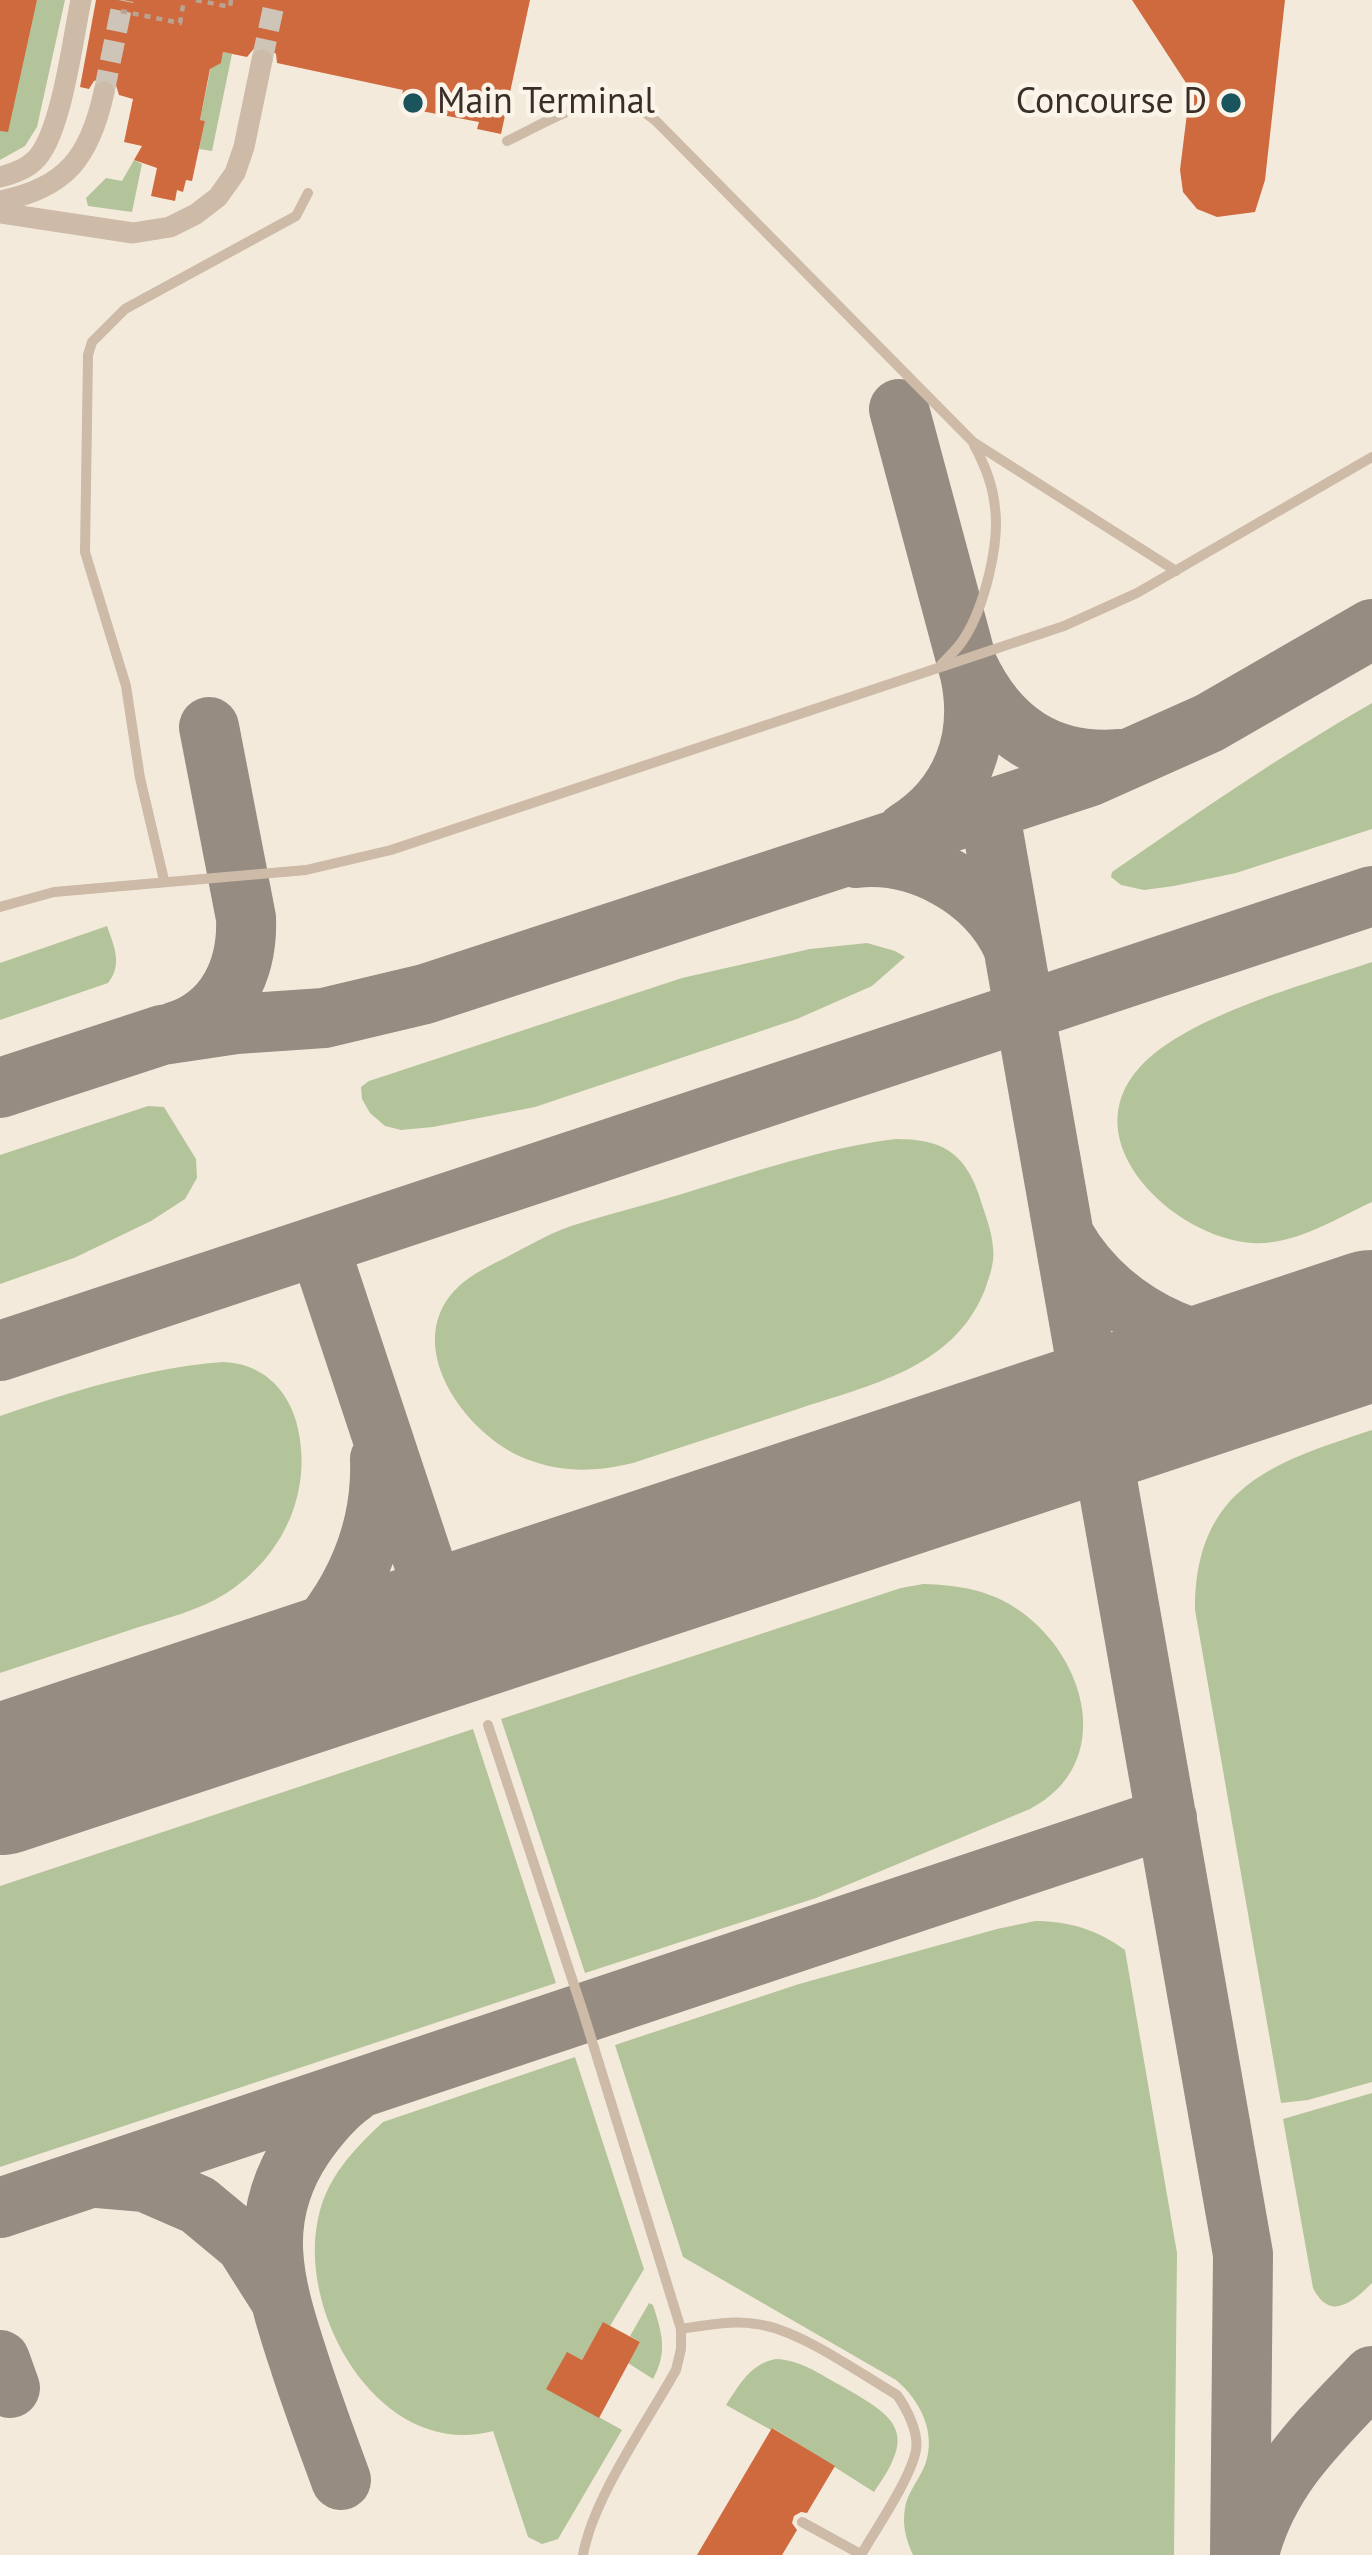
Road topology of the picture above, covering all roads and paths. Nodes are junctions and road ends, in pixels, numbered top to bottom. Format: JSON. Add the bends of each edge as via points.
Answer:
{"nodes":[{"id":1,"x":81,"y":0,"type":"edge"},
{"id":2,"x":184,"y":0,"type":"edge"},
{"id":3,"x":196,"y":0,"type":"edge"},
{"id":4,"x":231,"y":0,"type":"edge"},
{"id":5,"x":121,"y":11,"type":"dead end"},
{"id":6,"x":262,"y":60,"type":"tunnel mouth"},
{"id":7,"x":104,"y":92,"type":"tunnel mouth"},
{"id":8,"x":507,"y":141,"type":"dead end"},
{"id":9,"x":0,"y":177,"type":"edge"},
{"id":10,"x":308,"y":193,"type":"dead end"},
{"id":11,"x":0,"y":201,"type":"edge"},
{"id":12,"x":0,"y":213,"type":"edge"},
{"id":13,"x":973,"y":442,"type":"junction"},
{"id":14,"x":1372,"y":457,"type":"edge"},
{"id":15,"x":1176,"y":571,"type":"junction"},
{"id":16,"x":935,"y":671,"type":"junction"},
{"id":17,"x":164,"y":880,"type":"junction"},
{"id":18,"x":0,"y":908,"type":"edge"},
{"id":19,"x":488,"y":1725,"type":"dead end"},
{"id":20,"x":682,"y":2329,"type":"junction"},
{"id":21,"x":802,"y":2522,"type":"dead end"},
{"id":22,"x":584,"y":2555,"type":"edge"},
{"id":23,"x":862,"y":2555,"type":"edge"}],
"edges":[{"from":1,"to":9,"type":"street","via":[[46,146],[32,164]]},
{"from":2,"to":5,"type":"path","via":[[180,23]]},
{"from":3,"to":4,"type":"path","via":[[230,7]]},
{"from":6,"to":12,"type":"street","via":[[235,173],[196,214],[133,233]]},
{"from":7,"to":11,"type":"street","via":[[90,140],[69,169],[32,193]]},
{"from":8,"to":13,"type":"lane","via":[[596,102],[638,107]]},
{"from":10,"to":17,"type":"lane","via":[[296,216],[125,309],[88,355],[85,552],[126,686]]},
{"from":13,"to":15,"type":"lane"},
{"from":13,"to":16,"type":"lane","via":[[991,484],[995,537],[976,615]]},
{"from":14,"to":15,"type":"lane"},
{"from":15,"to":16,"type":"lane","via":[[1064,626]]},
{"from":16,"to":17,"type":"lane","via":[[391,850],[306,870]]},
{"from":17,"to":18,"type":"lane","via":[[54,892]]},
{"from":19,"to":20,"type":"lane"},
{"from":20,"to":22,"type":"lane","via":[[676,2370],[606,2493]]},
{"from":20,"to":23,"type":"lane","via":[[756,2324],[789,2332],[898,2395],[917,2448]]},
{"from":21,"to":23,"type":"lane"}]}
